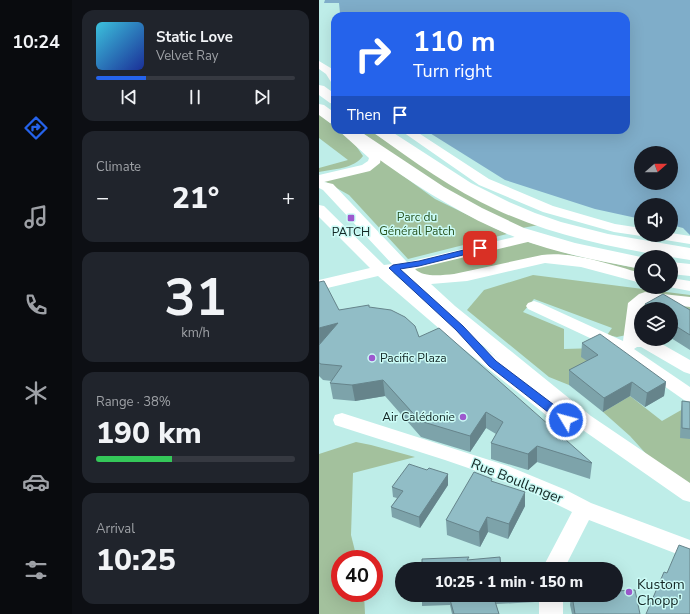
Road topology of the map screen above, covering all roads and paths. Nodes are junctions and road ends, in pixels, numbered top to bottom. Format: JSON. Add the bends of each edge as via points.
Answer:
{"nodes":[{"id":1,"x":319,"y":64,"type":"edge"},
{"id":2,"x":331,"y":74,"type":"edge"},
{"id":3,"x":319,"y":108,"type":"edge"},
{"id":4,"x":331,"y":117,"type":"edge"},
{"id":5,"x":346,"y":134,"type":"edge"},
{"id":6,"x":347,"y":134,"type":"edge"},
{"id":7,"x":353,"y":134,"type":"edge"},
{"id":8,"x":385,"y":134,"type":"edge"},
{"id":9,"x":411,"y":134,"type":"edge"},
{"id":10,"x":319,"y":176,"type":"edge"},
{"id":11,"x":319,"y":179,"type":"edge"},
{"id":12,"x":319,"y":184,"type":"edge"},
{"id":13,"x":319,"y":195,"type":"edge"},
{"id":14,"x":319,"y":209,"type":"edge"},
{"id":15,"x":326,"y":224,"type":"edge"},
{"id":16,"x":634,"y":231,"type":"edge"},
{"id":17,"x":527,"y":235,"type":"junction"},
{"id":18,"x":668,"y":242,"type":"edge"},
{"id":19,"x":683,"y":254,"type":"edge"},
{"id":20,"x":634,"y":261,"type":"edge"},
{"id":21,"x":398,"y":269,"type":"junction"},
{"id":22,"x":690,"y":270,"type":"edge"},
{"id":23,"x":634,"y":276,"type":"edge"},
{"id":24,"x":678,"y":284,"type":"edge"},
{"id":25,"x":319,"y":285,"type":"edge"},
{"id":26,"x":690,"y":286,"type":"edge"},
{"id":27,"x":690,"y":302,"type":"edge"},
{"id":28,"x":534,"y":306,"type":"dead end"},
{"id":29,"x":628,"y":346,"type":"junction"},
{"id":30,"x":493,"y":364,"type":"junction"},
{"id":31,"x":690,"y":368,"type":"edge"},
{"id":32,"x":527,"y":375,"type":"junction"},
{"id":33,"x":690,"y":396,"type":"edge"},
{"id":34,"x":341,"y":420,"type":"dead end"},
{"id":35,"x":622,"y":449,"type":"junction"},
{"id":36,"x":636,"y":470,"type":"junction"},
{"id":37,"x":690,"y":494,"type":"edge"},
{"id":38,"x":690,"y":502,"type":"edge"},
{"id":39,"x":584,"y":509,"type":"junction"},
{"id":40,"x":690,"y":550,"type":"edge"},
{"id":41,"x":557,"y":562,"type":"edge"},
{"id":42,"x":551,"y":602,"type":"edge"},
{"id":43,"x":551,"y":614,"type":"edge"}],
"edges":[{"from":1,"to":2,"type":"street"},
{"from":3,"to":4,"type":"main road"},
{"from":5,"to":10,"type":"street","via":[[366,158],[363,163]]},
{"from":6,"to":11,"type":"street","via":[[375,158],[373,163],[366,168]]},
{"from":7,"to":17,"type":"main road","via":[[397,166],[441,192],[472,210]]},
{"from":8,"to":19,"type":"main road","via":[[479,194],[518,212],[563,229]]},
{"from":9,"to":16,"type":"street","via":[[484,182],[549,209],[614,228]]},
{"from":12,"to":21,"type":"street","via":[[328,187]]},
{"from":13,"to":21,"type":"street"},
{"from":14,"to":15,"type":"street"},
{"from":15,"to":21,"type":"street"},
{"from":17,"to":19,"type":"main road","via":[[541,232],[649,256]]},
{"from":17,"to":20,"type":"main road"},
{"from":17,"to":21,"type":"street"},
{"from":18,"to":19,"type":"street"},
{"from":19,"to":22,"type":"main road"},
{"from":21,"to":23,"type":"street","via":[[424,279],[445,279],[545,259],[578,262]]},
{"from":21,"to":25,"type":"street"},
{"from":21,"to":30,"type":"street","via":[[460,328]]},
{"from":21,"to":32,"type":"street"},
{"from":24,"to":26,"type":"street"},
{"from":27,"to":29,"type":"street","via":[[645,297],[636,303]]},
{"from":28,"to":29,"type":"street","via":[[613,342]]},
{"from":29,"to":31,"type":"street","via":[[643,341]]},
{"from":29,"to":33,"type":"street"},
{"from":30,"to":32,"type":"street"},
{"from":30,"to":36,"type":"street","via":[[590,439]]},
{"from":32,"to":35,"type":"street","via":[[561,389],[613,434]]},
{"from":34,"to":39,"type":"street","name":"Rue Boullanger","via":[[501,471]]},
{"from":35,"to":36,"type":"street"},
{"from":35,"to":37,"type":"street"},
{"from":36,"to":38,"type":"street","via":[[655,484]]},
{"from":39,"to":40,"type":"street","name":"Rue Boullanger"},
{"from":39,"to":41,"type":"street"},
{"from":42,"to":43,"type":"street"}]}
